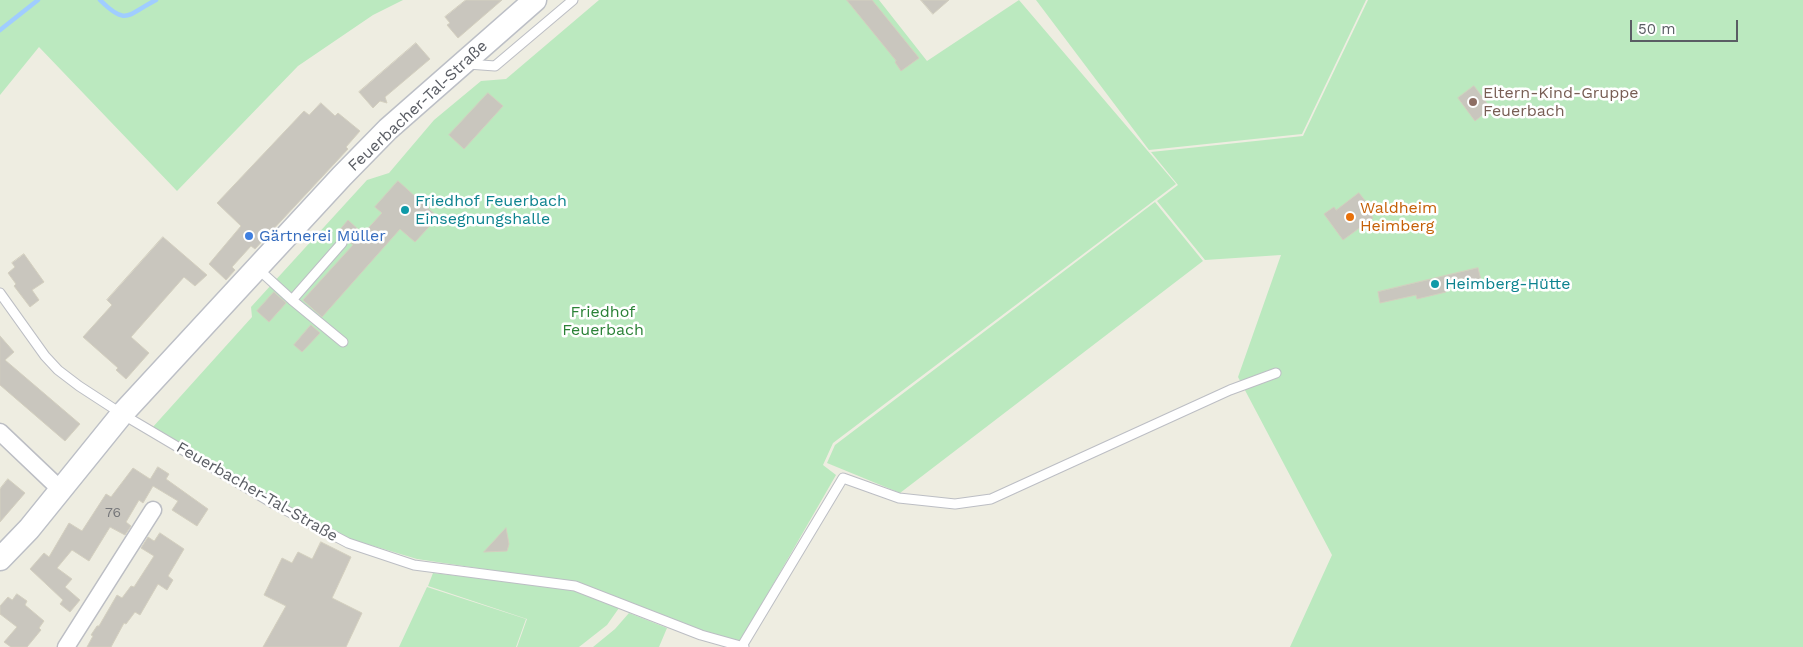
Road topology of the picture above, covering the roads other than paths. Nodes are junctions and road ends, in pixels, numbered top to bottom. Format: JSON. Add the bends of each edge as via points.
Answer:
{"nodes":[{"id":1,"x":535,"y":0,"type":"edge"},
{"id":2,"x":573,"y":0,"type":"edge"},
{"id":3,"x":463,"y":64,"type":"junction"},
{"id":4,"x":342,"y":243,"type":"dead end"},
{"id":5,"x":257,"y":267,"type":"junction"},
{"id":6,"x":0,"y":293,"type":"edge"},
{"id":7,"x":292,"y":300,"type":"junction"},
{"id":8,"x":344,"y":342,"type":"dead end"},
{"id":9,"x":1276,"y":373,"type":"dead end"},
{"id":10,"x":122,"y":414,"type":"junction"},
{"id":11,"x":0,"y":432,"type":"edge"},
{"id":12,"x":61,"y":490,"type":"junction"},
{"id":13,"x":154,"y":510,"type":"dead end"},
{"id":14,"x":0,"y":559,"type":"edge"},
{"id":15,"x":743,"y":646,"type":"edge"},
{"id":16,"x":66,"y":647,"type":"edge"}],
"edges":[{"from":1,"to":3,"type":"main road","name":"Feuerbacher-Tal-Straße"},
{"from":2,"to":3,"type":"lane","via":[[495,66]]},
{"from":3,"to":5,"type":"main road","name":"Feuerbacher-Tal-Straße","via":[[388,130]]},
{"from":4,"to":7,"type":"lane"},
{"from":5,"to":7,"type":"lane"},
{"from":5,"to":10,"type":"main road","name":"Feuerbacher-Tal-Straße"},
{"from":6,"to":10,"type":"lane","via":[[58,370]]},
{"from":7,"to":8,"type":"lane"},
{"from":9,"to":15,"type":"lane","via":[[1230,390],[991,499],[956,504],[899,498],[843,478]]},
{"from":10,"to":12,"type":"main road","name":"Feuerbacher-Tal-Straße"},
{"from":10,"to":15,"type":"lane","name":"Feuerbacher-Tal-Straße","via":[[274,504],[348,543],[414,565],[575,586],[701,635]]},
{"from":11,"to":12,"type":"street"},
{"from":12,"to":14,"type":"main road","name":"Feuerbacher-Tal-Straße"},
{"from":13,"to":16,"type":"street"}]}
